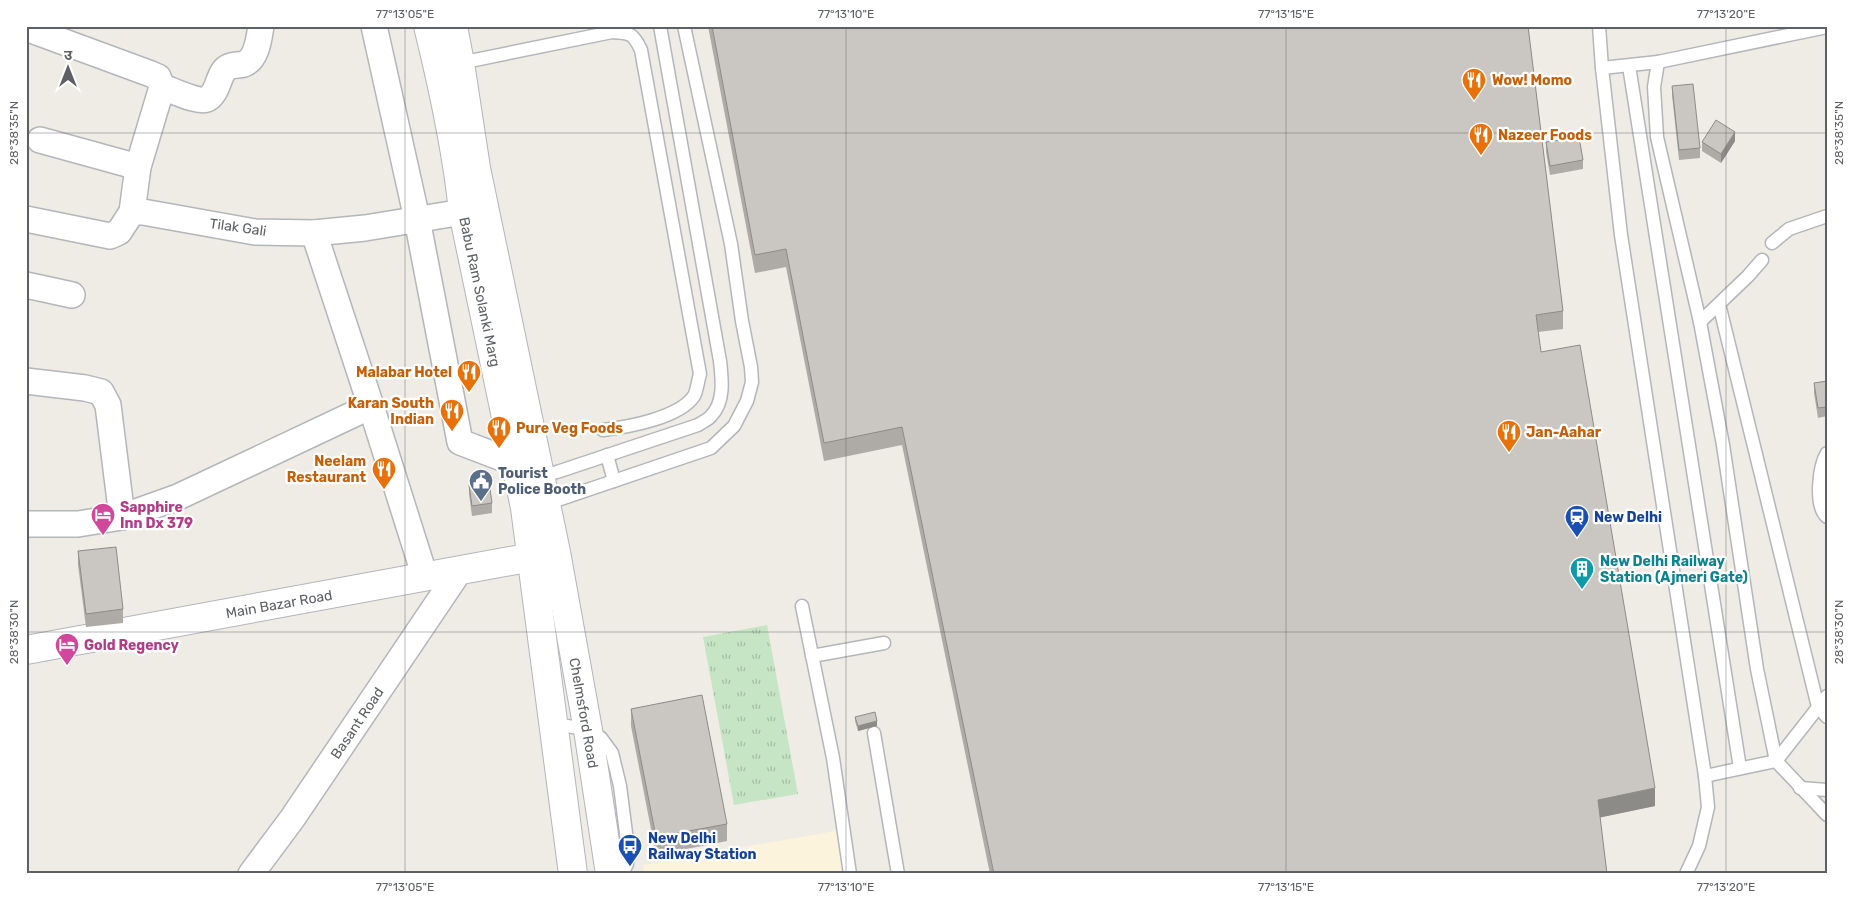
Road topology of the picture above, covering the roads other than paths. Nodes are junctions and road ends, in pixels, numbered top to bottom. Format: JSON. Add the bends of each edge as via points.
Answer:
{"nodes":[{"id":1,"x":260,"y":26,"type":"edge"},
{"id":2,"x":374,"y":26,"type":"edge"},
{"id":3,"x":428,"y":26,"type":"edge"},
{"id":4,"x":453,"y":26,"type":"edge"},
{"id":5,"x":660,"y":26,"type":"edge"},
{"id":6,"x":684,"y":26,"type":"edge"},
{"id":7,"x":1599,"y":26,"type":"edge"},
{"id":8,"x":1827,"y":27,"type":"edge"},
{"id":9,"x":26,"y":28,"type":"edge"},
{"id":10,"x":1658,"y":62,"type":"junction"},
{"id":11,"x":460,"y":63,"type":"junction"},
{"id":12,"x":1629,"y":66,"type":"junction"},
{"id":13,"x":1602,"y":68,"type":"junction"},
{"id":14,"x":162,"y":87,"type":"junction"},
{"id":15,"x":40,"y":140,"type":"dead end"},
{"id":16,"x":138,"y":167,"type":"junction"},
{"id":17,"x":132,"y":212,"type":"junction"},
{"id":18,"x":463,"y":212,"type":"junction"},
{"id":19,"x":1827,"y":216,"type":"edge"},
{"id":20,"x":26,"y":219,"type":"edge"},
{"id":21,"x":417,"y":219,"type":"junction"},
{"id":22,"x":314,"y":233,"type":"junction"},
{"id":23,"x":1772,"y":243,"type":"dead end"},
{"id":24,"x":1762,"y":260,"type":"dead end"},
{"id":25,"x":26,"y":285,"type":"edge"},
{"id":26,"x":72,"y":295,"type":"dead end"},
{"id":27,"x":1719,"y":304,"type":"junction"},
{"id":28,"x":1700,"y":322,"type":"junction"},
{"id":29,"x":26,"y":381,"type":"edge"},
{"id":30,"x":371,"y":406,"type":"junction"},
{"id":31,"x":603,"y":430,"type":"dead end"},
{"id":32,"x":1827,"y":453,"type":"edge"},
{"id":33,"x":607,"y":456,"type":"junction"},
{"id":34,"x":515,"y":463,"type":"junction"},
{"id":35,"x":541,"y":476,"type":"junction"},
{"id":36,"x":614,"y":481,"type":"junction"},
{"id":37,"x":535,"y":506,"type":"junction"},
{"id":38,"x":122,"y":517,"type":"junction"},
{"id":39,"x":1827,"y":517,"type":"edge"},
{"id":40,"x":26,"y":524,"type":"edge"},
{"id":41,"x":544,"y":555,"type":"junction"},
{"id":42,"x":460,"y":570,"type":"junction"},
{"id":43,"x":425,"y":576,"type":"junction"},
{"id":44,"x":802,"y":606,"type":"dead end"},
{"id":45,"x":884,"y":643,"type":"dead end"},
{"id":46,"x":26,"y":650,"type":"edge"},
{"id":47,"x":812,"y":656,"type":"junction"},
{"id":48,"x":1827,"y":696,"type":"edge"},
{"id":49,"x":1818,"y":707,"type":"junction"},
{"id":50,"x":1827,"y":717,"type":"edge"},
{"id":51,"x":552,"y":723,"type":"junction"},
{"id":52,"x":588,"y":730,"type":"junction"},
{"id":53,"x":874,"y":733,"type":"dead end"},
{"id":54,"x":1776,"y":760,"type":"junction"},
{"id":55,"x":1740,"y":768,"type":"junction"},
{"id":56,"x":1705,"y":776,"type":"junction"},
{"id":57,"x":1800,"y":788,"type":"junction"},
{"id":58,"x":1827,"y":790,"type":"edge"},
{"id":59,"x":1827,"y":815,"type":"edge"},
{"id":60,"x":251,"y":874,"type":"edge"},
{"id":61,"x":573,"y":874,"type":"edge"},
{"id":62,"x":610,"y":874,"type":"edge"},
{"id":63,"x":622,"y":874,"type":"edge"},
{"id":64,"x":850,"y":874,"type":"edge"},
{"id":65,"x":898,"y":874,"type":"edge"},
{"id":66,"x":1686,"y":874,"type":"edge"}],
"edges":[{"from":1,"to":14,"type":"street","via":[[258,45],[252,58],[224,71],[212,96],[206,100]]},
{"from":2,"to":21,"type":"street"},
{"from":3,"to":18,"type":"main road","name":"Babu Ram Solanki Marg","via":[[459,175]]},
{"from":4,"to":11,"type":"main road","name":"Babu Ram Solanki Marg"},
{"from":5,"to":33,"type":"lane","via":[[722,384],[719,403],[711,416],[698,425]]},
{"from":6,"to":36,"type":"lane","via":[[731,244],[752,382],[740,417],[712,448]]},
{"from":7,"to":13,"type":"lane"},
{"from":8,"to":10,"type":"lane"},
{"from":9,"to":14,"type":"street","via":[[158,77]]},
{"from":10,"to":12,"type":"lane"},
{"from":10,"to":28,"type":"lane","via":[[1654,87],[1657,137]]},
{"from":11,"to":31,"type":"lane","via":[[612,32],[636,38],[641,50],[700,374],[694,396],[679,411]]},
{"from":11,"to":35,"type":"main road","name":"Babu Ram Solanki Marg","via":[[476,168]]},
{"from":12,"to":13,"type":"lane"},
{"from":12,"to":55,"type":"lane"},
{"from":13,"to":56,"type":"lane","via":[[1621,236]]},
{"from":14,"to":16,"type":"street"},
{"from":15,"to":16,"type":"street"},
{"from":16,"to":17,"type":"street"},
{"from":17,"to":20,"type":"street","via":[[119,232],[110,236]]},
{"from":17,"to":22,"type":"street","name":"Tilak Gali","via":[[255,232]]},
{"from":18,"to":21,"type":"street","name":"Tilak Gali"},
{"from":18,"to":34,"type":"main road","name":"Babu Ram Solanki Marg"},
{"from":19,"to":23,"type":"lane","via":[[1789,229]]},
{"from":21,"to":22,"type":"street","name":"Tilak Gali"},
{"from":21,"to":34,"type":"street","via":[[460,442]]},
{"from":22,"to":30,"type":"street"},
{"from":24,"to":27,"type":"lane"},
{"from":25,"to":26,"type":"street"},
{"from":27,"to":28,"type":"lane"},
{"from":27,"to":49,"type":"lane"},
{"from":28,"to":54,"type":"lane","via":[[1723,445],[1756,660]]},
{"from":29,"to":38,"type":"street","via":[[101,392],[108,406]]},
{"from":30,"to":38,"type":"street","via":[[178,497]]},
{"from":30,"to":43,"type":"street"},
{"from":32,"to":39,"type":"lane","via":[[1823,459],[1818,495]]},
{"from":33,"to":35,"type":"lane"},
{"from":33,"to":36,"type":"lane"},
{"from":34,"to":37,"type":"main road","name":"Babu Ram Solanki Marg"},
{"from":35,"to":37,"type":"main road","name":"Babu Ram Solanki Marg"},
{"from":36,"to":37,"type":"lane"},
{"from":37,"to":41,"type":"main road","name":"Babu Ram Solanki Marg"},
{"from":38,"to":40,"type":"street","via":[[78,524]]},
{"from":41,"to":42,"type":"main road","name":"Main Bazar Road"},
{"from":41,"to":51,"type":"main road"},
{"from":41,"to":52,"type":"main road","name":"Chelmsford Road"},
{"from":42,"to":43,"type":"main road","name":"Main Bazar Road"},
{"from":42,"to":60,"type":"street","name":"Basant Road","via":[[298,811]]},
{"from":43,"to":46,"type":"main road","name":"Main Bazar Road"},
{"from":44,"to":47,"type":"lane"},
{"from":45,"to":47,"type":"lane"},
{"from":47,"to":64,"type":"lane","via":[[833,758]]},
{"from":48,"to":49,"type":"lane"},
{"from":49,"to":50,"type":"lane"},
{"from":49,"to":54,"type":"lane"},
{"from":51,"to":52,"type":"lane"},
{"from":51,"to":61,"type":"main road"},
{"from":52,"to":62,"type":"main road","name":"Chelmsford Road"},
{"from":52,"to":63,"type":"lane","via":[[601,738],[612,753],[618,778],[628,849]]},
{"from":53,"to":65,"type":"lane"},
{"from":54,"to":55,"type":"lane"},
{"from":54,"to":57,"type":"lane"},
{"from":55,"to":56,"type":"lane"},
{"from":56,"to":66,"type":"lane","via":[[1708,807],[1699,846]]},
{"from":57,"to":58,"type":"lane"},
{"from":57,"to":59,"type":"lane"}]}
